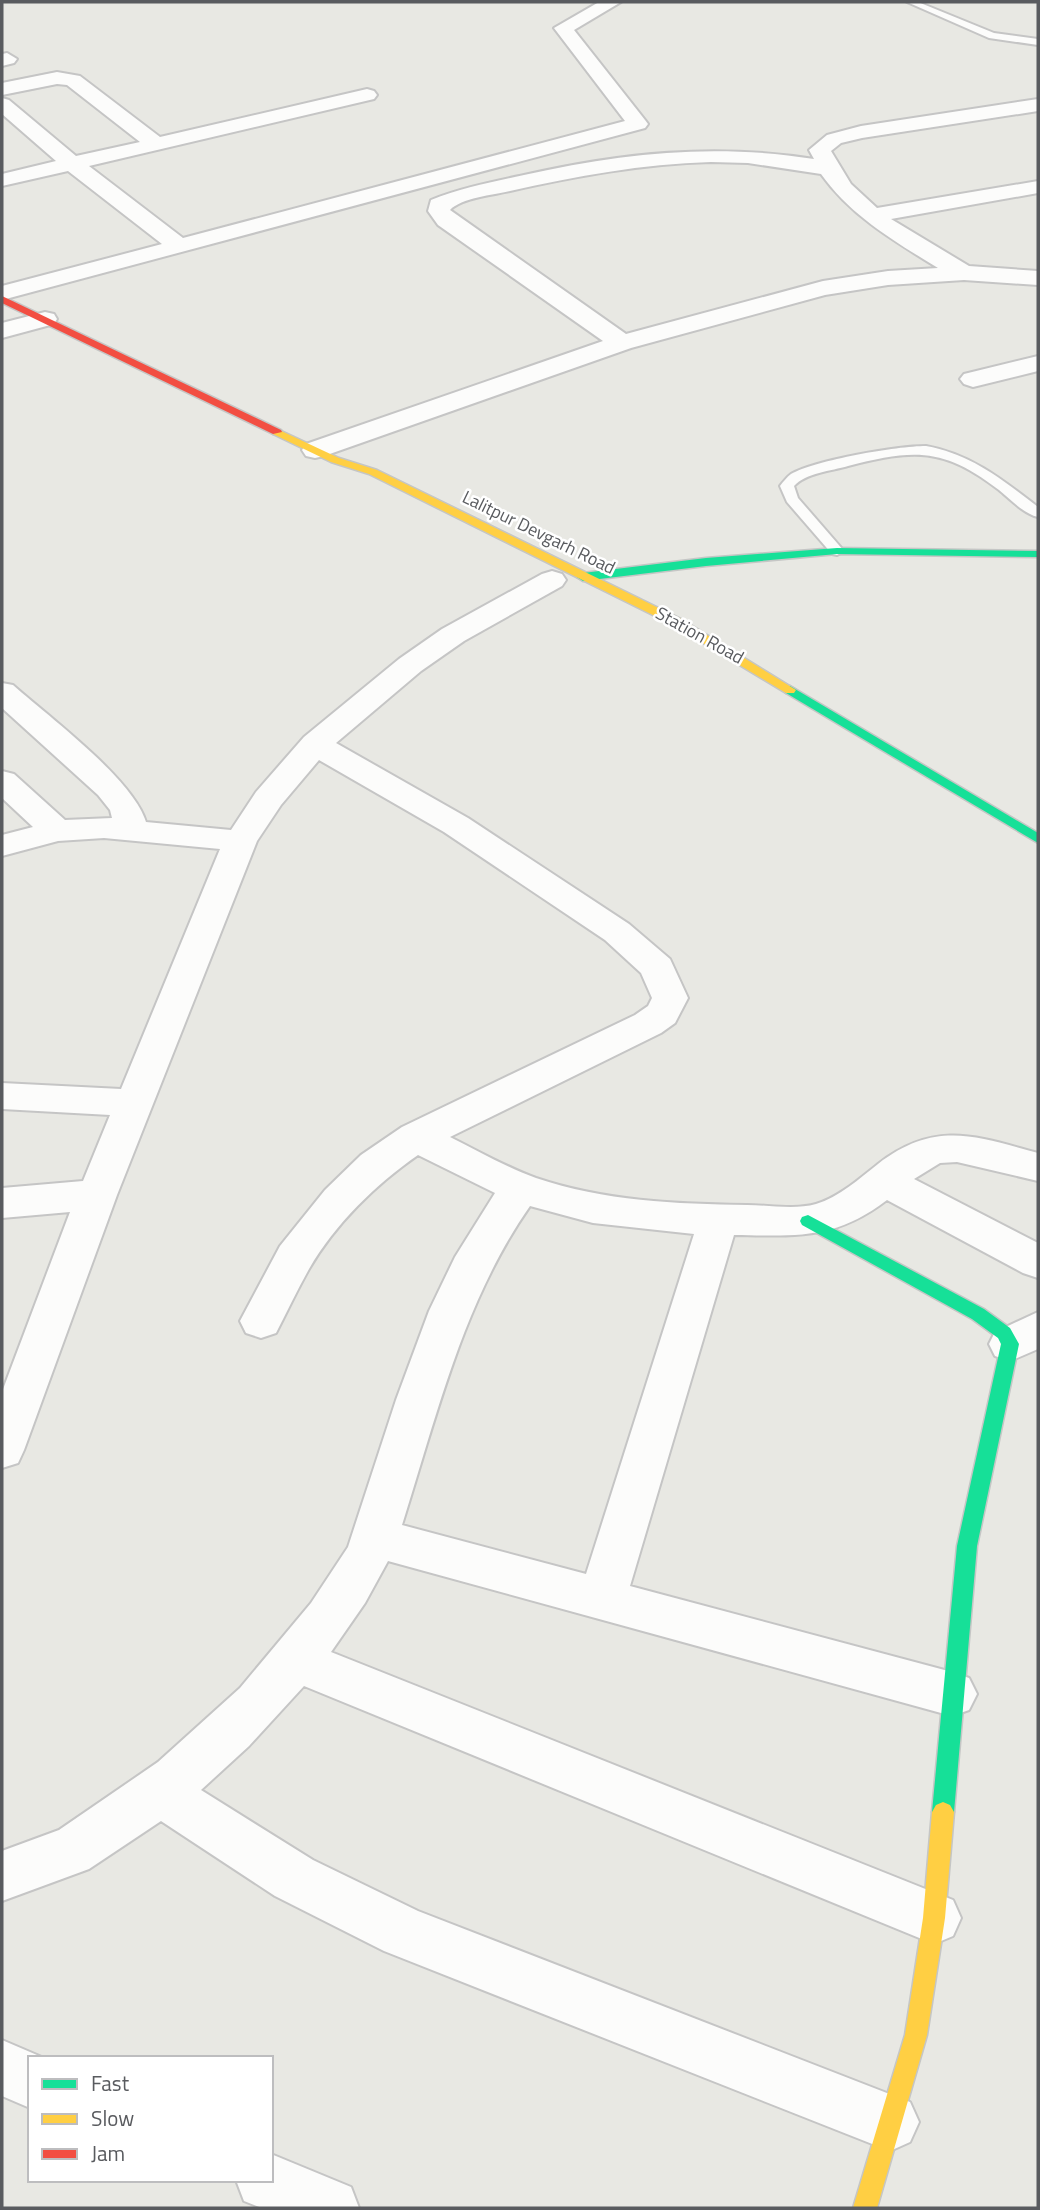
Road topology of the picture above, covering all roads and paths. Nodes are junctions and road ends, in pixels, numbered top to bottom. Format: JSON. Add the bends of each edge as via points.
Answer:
{"nodes":[{"id":1,"x":612,"y":2,"type":"edge"},
{"id":2,"x":911,"y":2,"type":"edge"},
{"id":3,"x":1038,"y":41,"type":"edge"},
{"id":4,"x":2,"y":89,"type":"edge"},
{"id":5,"x":367,"y":95,"type":"dead end"},
{"id":6,"x":2,"y":104,"type":"edge"},
{"id":7,"x":1038,"y":105,"type":"edge"},
{"id":8,"x":156,"y":144,"type":"junction"},
{"id":9,"x":71,"y":163,"type":"junction"},
{"id":10,"x":826,"y":168,"type":"junction"},
{"id":11,"x":2,"y":180,"type":"edge"},
{"id":12,"x":1038,"y":187,"type":"edge"},
{"id":13,"x":873,"y":215,"type":"junction"},
{"id":14,"x":179,"y":246,"type":"junction"},
{"id":15,"x":964,"y":273,"type":"junction"},
{"id":16,"x":1038,"y":278,"type":"edge"},
{"id":17,"x":2,"y":293,"type":"edge"},
{"id":18,"x":2,"y":299,"type":"edge"},
{"id":19,"x":45,"y":320,"type":"junction"},
{"id":20,"x":2,"y":331,"type":"edge"},
{"id":21,"x":622,"y":343,"type":"junction"},
{"id":22,"x":1038,"y":363,"type":"edge"},
{"id":23,"x":973,"y":379,"type":"dead end"},
{"id":24,"x":325,"y":455,"type":"junction"},
{"id":25,"x":1038,"y":513,"type":"edge"},
{"id":26,"x":837,"y":551,"type":"junction"},
{"id":27,"x":1038,"y":554,"type":"edge"},
{"id":28,"x":504,"y":555,"type":"dead end"},
{"id":29,"x":561,"y":579,"type":"junction"},
{"id":30,"x":680,"y":616,"type":"junction"},
{"id":31,"x":668,"y":638,"type":"dead end"},
{"id":32,"x":710,"y":661,"type":"dead end"},
{"id":33,"x":2,"y":692,"type":"edge"},
{"id":34,"x":803,"y":717,"type":"dead end"},
{"id":35,"x":315,"y":744,"type":"junction"},
{"id":36,"x":2,"y":781,"type":"edge"},
{"id":37,"x":132,"y":830,"type":"junction"},
{"id":38,"x":57,"y":831,"type":"junction"},
{"id":39,"x":1036,"y":835,"type":"edge"},
{"id":40,"x":240,"y":841,"type":"junction"},
{"id":41,"x":2,"y":845,"type":"edge"},
{"id":42,"x":2,"y":1096,"type":"edge"},
{"id":43,"x":134,"y":1102,"type":"junction"},
{"id":44,"x":416,"y":1137,"type":"junction"},
{"id":45,"x":1038,"y":1167,"type":"edge"},
{"id":46,"x":885,"y":1181,"type":"junction"},
{"id":47,"x":522,"y":1188,"type":"junction"},
{"id":48,"x":97,"y":1195,"type":"junction"},
{"id":49,"x":2,"y":1203,"type":"edge"},
{"id":50,"x":719,"y":1219,"type":"junction"},
{"id":51,"x":808,"y":1221,"type":"junction"},
{"id":52,"x":1038,"y":1262,"type":"edge"},
{"id":53,"x":261,"y":1321,"type":"dead end"},
{"id":54,"x":1024,"y":1336,"type":"edge"},
{"id":55,"x":2,"y":1450,"type":"edge"},
{"id":56,"x":374,"y":1538,"type":"junction"},
{"id":57,"x":602,"y":1599,"type":"junction"},
{"id":58,"x":297,"y":1661,"type":"junction"},
{"id":59,"x":952,"y":1694,"type":"junction"},
{"id":60,"x":162,"y":1792,"type":"junction"},
{"id":61,"x":2,"y":1876,"type":"edge"},
{"id":62,"x":934,"y":1918,"type":"junction"},
{"id":63,"x":2,"y":2067,"type":"edge"},
{"id":64,"x":28,"y":2079,"type":"edge"},
{"id":65,"x":890,"y":2122,"type":"junction"},
{"id":66,"x":270,"y":2182,"type":"edge"},
{"id":67,"x":330,"y":2208,"type":"edge"},
{"id":68,"x":865,"y":2208,"type":"edge"}],
"edges":[{"from":1,"to":14,"type":"street","via":[[563,29],[638,124]]},
{"from":2,"to":3,"type":"lane","via":[[992,36]]},
{"from":4,"to":8,"type":"street","via":[[57,78],[73,80]]},
{"from":5,"to":8,"type":"street"},
{"from":6,"to":9,"type":"street"},
{"from":7,"to":10,"type":"street","via":[[834,139],[820,150]]},
{"from":8,"to":9,"type":"street"},
{"from":9,"to":11,"type":"street"},
{"from":9,"to":14,"type":"street"},
{"from":10,"to":13,"type":"street","via":[[851,198]]},
{"from":10,"to":21,"type":"street","via":[[770,158],[653,156],[589,166],[439,205],[446,220]]},
{"from":12,"to":13,"type":"street"},
{"from":13,"to":15,"type":"street"},
{"from":14,"to":17,"type":"street"},
{"from":15,"to":16,"type":"street"},
{"from":15,"to":21,"type":"street","via":[[823,288]]},
{"from":18,"to":19,"type":"main road","name":"Lalitpur Devgarh Road"},
{"from":19,"to":20,"type":"street"},
{"from":19,"to":24,"type":"main road","name":"Lalitpur Devgarh Road"},
{"from":21,"to":24,"type":"street"},
{"from":22,"to":23,"type":"street"},
{"from":24,"to":28,"type":"main road","via":[[359,481]]},
{"from":24,"to":29,"type":"main road","name":"Lalitpur Devgarh Road","via":[[373,471]]},
{"from":25,"to":26,"type":"lane","via":[[957,458],[924,449],[907,451],[810,472],[787,486],[792,499]]},
{"from":26,"to":27,"type":"main road"},
{"from":26,"to":29,"type":"main road"},
{"from":29,"to":30,"type":"main road","name":"Lalitpur Devgarh Road"},
{"from":29,"to":35,"type":"street","via":[[504,605],[442,643]]},
{"from":30,"to":31,"type":"main road"},
{"from":30,"to":39,"type":"main road","name":"Lalitpur Devgarh Road"},
{"from":32,"to":34,"type":"main road","name":"Station Road"},
{"from":33,"to":37,"type":"street","via":[[110,788],[126,809]]},
{"from":35,"to":40,"type":"street","via":[[268,799]]},
{"from":35,"to":44,"type":"street","via":[[456,825],[617,932],[657,967],[670,998],[662,1014],[648,1024]]},
{"from":36,"to":38,"type":"street"},
{"from":37,"to":38,"type":"street"},
{"from":37,"to":40,"type":"street"},
{"from":38,"to":41,"type":"street"},
{"from":40,"to":43,"type":"street"},
{"from":42,"to":43,"type":"street"},
{"from":43,"to":48,"type":"street"},
{"from":44,"to":47,"type":"street"},
{"from":44,"to":53,"type":"street","via":[[375,1165],[339,1201],[295,1257]]},
{"from":45,"to":46,"type":"street","via":[[963,1149],[934,1149]]},
{"from":46,"to":51,"type":"street","via":[[827,1217]]},
{"from":46,"to":52,"type":"street"},
{"from":47,"to":50,"type":"street","via":[[645,1218]]},
{"from":47,"to":56,"type":"street","via":[[499,1216],[464,1278],[420,1386]]},
{"from":48,"to":49,"type":"street"},
{"from":48,"to":55,"type":"street"},
{"from":50,"to":51,"type":"street"},
{"from":50,"to":57,"type":"street"},
{"from":51,"to":54,"type":"main road","via":[[978,1314],[1004,1333]]},
{"from":54,"to":59,"type":"main road","via":[[967,1546]]},
{"from":56,"to":57,"type":"street"},
{"from":56,"to":58,"type":"street","via":[[359,1575]]},
{"from":57,"to":59,"type":"street"},
{"from":58,"to":60,"type":"street","via":[[257,1707]]},
{"from":58,"to":62,"type":"street"},
{"from":59,"to":62,"type":"main road"},
{"from":60,"to":61,"type":"street","via":[[70,1852]]},
{"from":60,"to":65,"type":"street","via":[[293,1878],[403,1932]]},
{"from":62,"to":65,"type":"main road","via":[[916,2035]]},
{"from":63,"to":64,"type":"street"},
{"from":65,"to":68,"type":"main road"},
{"from":66,"to":67,"type":"street"}]}
